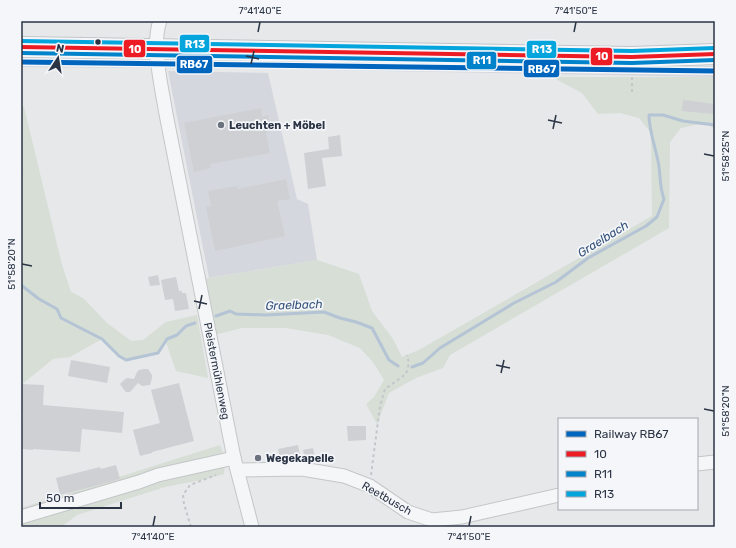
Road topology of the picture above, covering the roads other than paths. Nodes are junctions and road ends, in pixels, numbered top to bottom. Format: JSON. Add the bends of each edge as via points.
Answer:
{"nodes":[{"id":1,"x":160,"y":21,"type":"edge"},
{"id":2,"x":21,"y":47,"type":"edge"},
{"id":3,"x":157,"y":48,"type":"junction"},
{"id":4,"x":715,"y":54,"type":"edge"},
{"id":5,"x":232,"y":462,"type":"junction"},
{"id":6,"x":715,"y":462,"type":"edge"},
{"id":7,"x":698,"y":464,"type":"edge"},
{"id":8,"x":558,"y":495,"type":"edge"},
{"id":9,"x":21,"y":517,"type":"edge"},
{"id":10,"x":252,"y":527,"type":"edge"}],
"edges":[{"from":1,"to":3,"type":"street","name":"Pleistermühlenweg"},
{"from":2,"to":3,"type":"main road"},
{"from":3,"to":4,"type":"main road","via":[[632,57]]},
{"from":3,"to":5,"type":"street","name":"Pleistermühlenweg","via":[[160,78]]},
{"from":5,"to":8,"type":"street","name":"Reetbusch","via":[[344,476],[370,486],[408,512],[432,520],[462,517]]},
{"from":5,"to":9,"type":"street","name":"Reetbusch","via":[[164,473]]},
{"from":5,"to":10,"type":"street","name":"Pleistermühlenweg"},
{"from":6,"to":7,"type":"street"}]}
